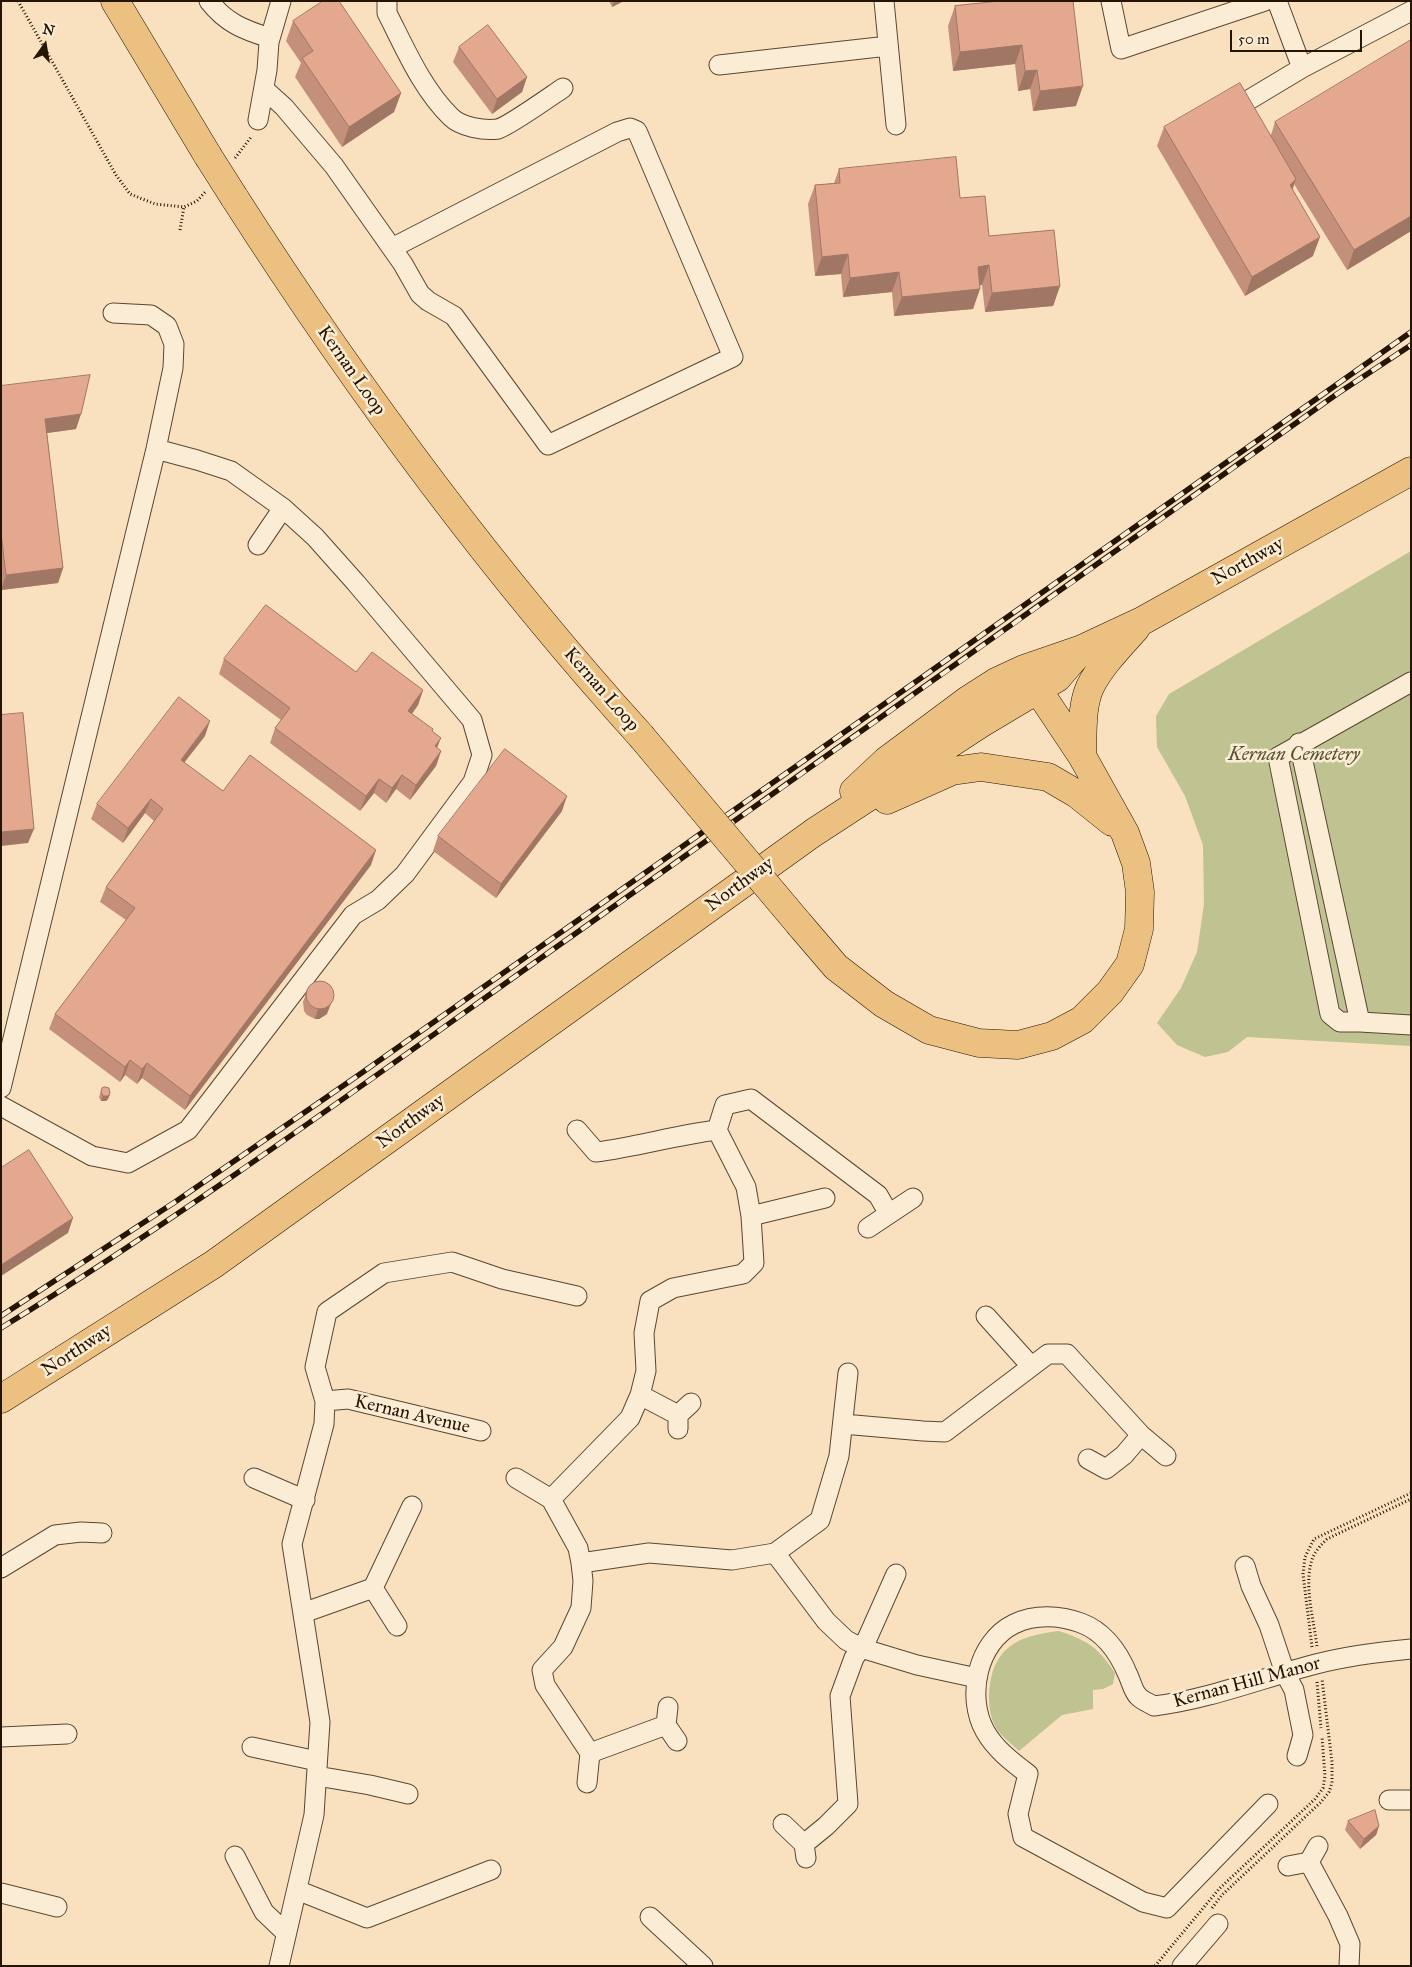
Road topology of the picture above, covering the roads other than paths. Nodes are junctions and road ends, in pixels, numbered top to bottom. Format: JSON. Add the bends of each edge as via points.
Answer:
{"nodes":[{"id":1,"x":115,"y":1,"type":"edge"},
{"id":2,"x":209,"y":1,"type":"edge"},
{"id":3,"x":281,"y":1,"type":"edge"},
{"id":4,"x":387,"y":1,"type":"edge"},
{"id":5,"x":884,"y":1,"type":"edge"},
{"id":6,"x":1111,"y":1,"type":"edge"},
{"id":7,"x":1265,"y":1,"type":"edge"},
{"id":8,"x":1277,"y":1,"type":"edge"},
{"id":9,"x":1411,"y":11,"type":"edge"},
{"id":10,"x":270,"y":38,"type":"junction"},
{"id":11,"x":888,"y":46,"type":"junction"},
{"id":12,"x":718,"y":65,"type":"dead end"},
{"id":13,"x":1302,"y":68,"type":"junction"},
{"id":14,"x":264,"y":88,"type":"junction"},
{"id":15,"x":563,"y":88,"type":"dead end"},
{"id":16,"x":1247,"y":101,"type":"edge"},
{"id":17,"x":258,"y":120,"type":"road end"},
{"id":18,"x":896,"y":126,"type":"dead end"},
{"id":19,"x":392,"y":248,"type":"junction"},
{"id":20,"x":113,"y":313,"type":"dead end"},
{"id":21,"x":156,"y":449,"type":"junction"},
{"id":22,"x":1411,"y":470,"type":"edge"},
{"id":23,"x":283,"y":508,"type":"junction"},
{"id":24,"x":258,"y":545,"type":"dead end"},
{"id":25,"x":1142,"y":621,"type":"junction"},
{"id":26,"x":1031,"y":679,"type":"junction"},
{"id":27,"x":1411,"y":682,"type":"edge"},
{"id":28,"x":1299,"y":743,"type":"junction"},
{"id":29,"x":1082,"y":756,"type":"junction"},
{"id":30,"x":812,"y":833,"type":"junction"},
{"id":31,"x":1124,"y":833,"type":"junction"},
{"id":32,"x":1360,"y":1022,"type":"junction"},
{"id":33,"x":1411,"y":1025,"type":"edge"},
{"id":34,"x":1,"y":1088,"type":"edge"},
{"id":35,"x":1,"y":1106,"type":"edge"},
{"id":36,"x":578,"y":1130,"type":"dead end"},
{"id":37,"x":717,"y":1130,"type":"junction"},
{"id":38,"x":825,"y":1198,"type":"dead end"},
{"id":39,"x":913,"y":1198,"type":"dead end"},
{"id":40,"x":889,"y":1214,"type":"junction"},
{"id":41,"x":751,"y":1216,"type":"junction"},
{"id":42,"x":868,"y":1228,"type":"dead end"},
{"id":43,"x":577,"y":1296,"type":"dead end"},
{"id":44,"x":986,"y":1316,"type":"dead end"},
{"id":45,"x":1031,"y":1366,"type":"junction"},
{"id":46,"x":848,"y":1373,"type":"dead end"},
{"id":47,"x":640,"y":1395,"type":"junction"},
{"id":48,"x":1,"y":1399,"type":"edge"},
{"id":49,"x":325,"y":1401,"type":"junction"},
{"id":50,"x":683,"y":1416,"type":"dead end"},
{"id":51,"x":842,"y":1424,"type":"junction"},
{"id":52,"x":481,"y":1431,"type":"dead end"},
{"id":53,"x":1141,"y":1435,"type":"junction"},
{"id":54,"x":1166,"y":1456,"type":"dead end"},
{"id":55,"x":1088,"y":1459,"type":"dead end"},
{"id":56,"x":254,"y":1478,"type":"dead end"},
{"id":57,"x":516,"y":1478,"type":"dead end"},
{"id":58,"x":551,"y":1499,"type":"junction"},
{"id":59,"x":305,"y":1500,"type":"junction"},
{"id":60,"x":412,"y":1506,"type":"dead end"},
{"id":61,"x":102,"y":1533,"type":"dead end"},
{"id":62,"x":775,"y":1553,"type":"junction"},
{"id":63,"x":581,"y":1563,"type":"junction"},
{"id":64,"x":1245,"y":1566,"type":"dead end"},
{"id":65,"x":1,"y":1568,"type":"edge"},
{"id":66,"x":896,"y":1574,"type":"dead end"},
{"id":67,"x":373,"y":1588,"type":"junction"},
{"id":68,"x":303,"y":1613,"type":"junction"},
{"id":69,"x":397,"y":1626,"type":"dead end"},
{"id":70,"x":861,"y":1648,"type":"junction"},
{"id":71,"x":1411,"y":1648,"type":"edge"},
{"id":72,"x":1285,"y":1673,"type":"junction"},
{"id":73,"x":977,"y":1678,"type":"junction"},
{"id":74,"x":668,"y":1706,"type":"dead end"},
{"id":75,"x":666,"y":1725,"type":"junction"},
{"id":76,"x":67,"y":1734,"type":"dead end"},
{"id":77,"x":1,"y":1737,"type":"edge"},
{"id":78,"x":677,"y":1741,"type":"dead end"},
{"id":79,"x":252,"y":1747,"type":"dead end"},
{"id":80,"x":590,"y":1753,"type":"junction"},
{"id":81,"x":1297,"y":1756,"type":"dead end"},
{"id":82,"x":317,"y":1769,"type":"junction"},
{"id":83,"x":587,"y":1783,"type":"dead end"},
{"id":84,"x":408,"y":1794,"type":"dead end"},
{"id":85,"x":1389,"y":1800,"type":"dead end"},
{"id":86,"x":1411,"y":1800,"type":"edge"},
{"id":87,"x":1268,"y":1804,"type":"dead end"},
{"id":88,"x":784,"y":1824,"type":"dead end"},
{"id":89,"x":235,"y":1856,"type":"dead end"},
{"id":90,"x":1288,"y":1866,"type":"dead end"},
{"id":91,"x":491,"y":1870,"type":"dead end"},
{"id":92,"x":297,"y":1890,"type":"junction"},
{"id":93,"x":1,"y":1893,"type":"edge"},
{"id":94,"x":57,"y":1907,"type":"dead end"},
{"id":95,"x":650,"y":1917,"type":"dead end"},
{"id":96,"x":1218,"y":1924,"type":"dead end"},
{"id":97,"x":286,"y":1934,"type":"junction"},
{"id":98,"x":279,"y":1966,"type":"edge"},
{"id":99,"x":704,"y":1966,"type":"edge"},
{"id":100,"x":1182,"y":1966,"type":"edge"},
{"id":101,"x":1348,"y":1966,"type":"edge"}],
"edges":[{"from":1,"to":31,"type":"highway","name":"Kernan Loop","bridge":true,"via":[[221,158],[221,192],[384,419],[481,546],[836,966],[884,1004],[929,1030],[979,1043],[1018,1045],[1052,1036],[1082,1020],[1110,992],[1130,964],[1139,929],[1140,892],[1136,863]]},
{"from":2,"to":10,"type":"street","via":[[220,15],[243,29]]},
{"from":3,"to":10,"type":"street"},
{"from":4,"to":15,"type":"street","via":[[387,13],[427,88],[452,119],[484,130],[500,128]]},
{"from":5,"to":11,"type":"street"},
{"from":6,"to":7,"type":"street","via":[[1121,49]]},
{"from":8,"to":13,"type":"street"},
{"from":9,"to":13,"type":"street"},
{"from":10,"to":14,"type":"street"},
{"from":11,"to":12,"type":"street"},
{"from":11,"to":18,"type":"street"},
{"from":13,"to":16,"type":"street"},
{"from":14,"to":17,"type":"street"},
{"from":14,"to":19,"type":"street","via":[[334,166]]},
{"from":19,"to":19,"type":"street","via":[[630,128],[638,131],[733,357],[548,445],[454,316],[420,294]]},
{"from":20,"to":21,"type":"street","via":[[151,315],[167,326],[174,344],[173,368]]},
{"from":21,"to":23,"type":"street","via":[[231,471]]},
{"from":21,"to":34,"type":"street"},
{"from":22,"to":25,"type":"highway","name":"Northway"},
{"from":23,"to":24,"type":"street"},
{"from":23,"to":35,"type":"street","via":[[356,583],[472,720],[482,755],[473,782],[405,874],[378,900],[353,915],[343,927],[188,1130],[128,1163],[92,1156]]},
{"from":25,"to":26,"type":"highway","name":"Northway","via":[[1082,649],[1057,678]]},
{"from":25,"to":29,"type":"highway","via":[[1090,687],[1084,708]]},
{"from":26,"to":29,"type":"highway","name":"Kernan Loop"},
{"from":26,"to":30,"type":"highway","name":"Northway"},
{"from":26,"to":30,"type":"highway","name":"Northway","via":[[855,791]]},
{"from":27,"to":28,"type":"street"},
{"from":28,"to":32,"type":"street"},
{"from":28,"to":32,"type":"street","via":[[1278,757],[1330,1014],[1340,1022]]},
{"from":29,"to":31,"type":"highway","name":"Kernan Loop"},
{"from":30,"to":31,"type":"highway","via":[[952,771],[981,767],[1048,777],[1078,794]]},
{"from":30,"to":48,"type":"highway","name":"Northway","via":[[214,1264]]},
{"from":32,"to":33,"type":"street"},
{"from":36,"to":37,"type":"street","via":[[596,1152]]},
{"from":37,"to":40,"type":"street","via":[[725,1105],[750,1099],[878,1195]]},
{"from":37,"to":41,"type":"street","via":[[746,1187]]},
{"from":38,"to":41,"type":"street"},
{"from":39,"to":40,"type":"street"},
{"from":40,"to":42,"type":"street"},
{"from":41,"to":47,"type":"street","via":[[754,1263],[743,1274],[673,1288],[650,1301],[644,1333],[646,1371]]},
{"from":43,"to":49,"type":"street","via":[[502,1279],[452,1262],[384,1273],[327,1312],[315,1367]]},
{"from":44,"to":45,"type":"street"},
{"from":45,"to":51,"type":"street","via":[[945,1432]]},
{"from":45,"to":53,"type":"street","via":[[1048,1354],[1067,1354]]},
{"from":46,"to":51,"type":"street"},
{"from":47,"to":50,"type":"street"},
{"from":47,"to":58,"type":"street","via":[[630,1418]]},
{"from":49,"to":52,"type":"street","name":"Kernan Avenue","via":[[348,1399]]},
{"from":49,"to":59,"type":"street","name":"Kernan Avenue","via":[[324,1424]]},
{"from":51,"to":62,"type":"street","via":[[839,1456],[820,1520]]},
{"from":53,"to":54,"type":"street"},
{"from":53,"to":55,"type":"street","via":[[1124,1455],[1106,1469]]},
{"from":56,"to":59,"type":"street"},
{"from":57,"to":58,"type":"street"},
{"from":58,"to":63,"type":"street","via":[[578,1548]]},
{"from":59,"to":68,"type":"street","name":"Kernan Avenue","via":[[292,1544]]},
{"from":60,"to":67,"type":"street"},
{"from":61,"to":65,"type":"street","via":[[55,1535]]},
{"from":62,"to":63,"type":"street","via":[[732,1560],[650,1553]]},
{"from":62,"to":70,"type":"street","via":[[826,1621],[846,1640]]},
{"from":63,"to":80,"type":"street","via":[[582,1608],[563,1647],[542,1670],[545,1685]]},
{"from":64,"to":72,"type":"street"},
{"from":66,"to":70,"type":"street"},
{"from":67,"to":68,"type":"street"},
{"from":67,"to":69,"type":"street"},
{"from":68,"to":82,"type":"street","name":"Kernan Avenue","via":[[320,1722]]},
{"from":70,"to":73,"type":"street"},
{"from":70,"to":88,"type":"street","via":[[840,1696],[848,1804],[805,1851]]},
{"from":71,"to":72,"type":"street","name":"Kernan Hill Manor","via":[[1360,1654]]},
{"from":72,"to":73,"type":"street","name":"Kernan Hill Manor","via":[[1185,1702],[1154,1706],[1138,1696],[1120,1656],[1106,1639],[1082,1624],[1057,1617],[1034,1617],[1013,1624],[994,1640],[982,1658]]},
{"from":72,"to":81,"type":"street","via":[[1294,1690],[1303,1735]]},
{"from":73,"to":87,"type":"street","name":"Kernan Hill Manor","via":[[975,1701],[984,1731],[1004,1756],[1028,1774],[1018,1814],[1023,1837],[1143,1902],[1167,1908]]},
{"from":74,"to":75,"type":"street"},
{"from":75,"to":78,"type":"street"},
{"from":75,"to":80,"type":"street"},
{"from":76,"to":77,"type":"street"},
{"from":79,"to":82,"type":"street"},
{"from":80,"to":83,"type":"street"},
{"from":82,"to":84,"type":"street"},
{"from":82,"to":92,"type":"street","name":"Kernan Avenue","via":[[314,1815]]},
{"from":85,"to":86,"type":"street"},
{"from":89,"to":97,"type":"street","via":[[264,1912]]},
{"from":90,"to":101,"type":"street","via":[[1313,1854],[1350,1944]]},
{"from":91,"to":92,"type":"street","via":[[368,1918]]},
{"from":92,"to":97,"type":"street","name":"Kernan Avenue"},
{"from":93,"to":94,"type":"street"},
{"from":95,"to":99,"type":"street"},
{"from":96,"to":100,"type":"street"},
{"from":97,"to":98,"type":"street","name":"Kernan Avenue"}]}
